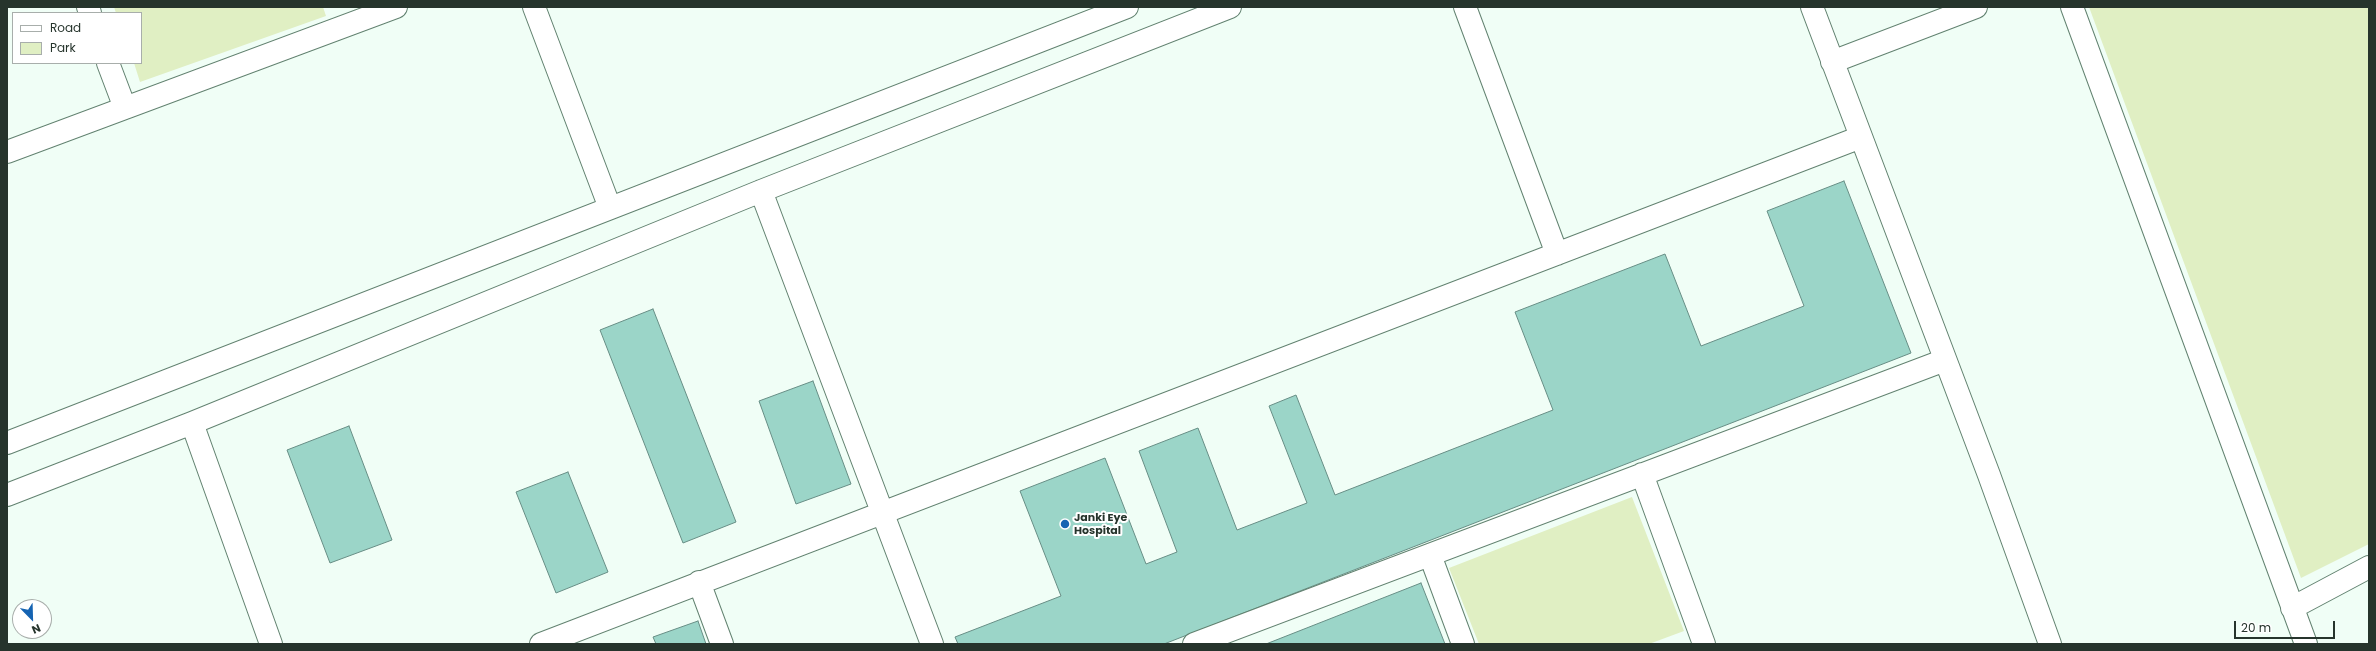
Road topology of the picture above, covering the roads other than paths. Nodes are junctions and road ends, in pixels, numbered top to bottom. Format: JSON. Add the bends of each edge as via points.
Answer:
{"nodes":[{"id":1,"x":396,"y":7,"type":"edge"},
{"id":2,"x":534,"y":7,"type":"edge"},
{"id":3,"x":1128,"y":7,"type":"edge"},
{"id":4,"x":1230,"y":7,"type":"edge"},
{"id":5,"x":1465,"y":7,"type":"edge"},
{"id":6,"x":1812,"y":7,"type":"edge"},
{"id":7,"x":1976,"y":7,"type":"edge"},
{"id":8,"x":2072,"y":7,"type":"edge"},
{"id":9,"x":355,"y":14,"type":"edge"},
{"id":10,"x":1832,"y":62,"type":"junction"},
{"id":11,"x":108,"y":64,"type":"edge"},
{"id":12,"x":125,"y":108,"type":"junction"},
{"id":13,"x":1861,"y":137,"type":"junction"},
{"id":14,"x":7,"y":152,"type":"edge"},
{"id":15,"x":761,"y":191,"type":"junction"},
{"id":16,"x":610,"y":208,"type":"junction"},
{"id":17,"x":1557,"y":254,"type":"junction"},
{"id":18,"x":1945,"y":360,"type":"junction"},
{"id":19,"x":192,"y":423,"type":"junction"},
{"id":20,"x":7,"y":443,"type":"edge"},
{"id":21,"x":1642,"y":474,"type":"junction"},
{"id":22,"x":7,"y":495,"type":"edge"},
{"id":23,"x":882,"y":512,"type":"junction"},
{"id":24,"x":1430,"y":555,"type":"junction"},
{"id":25,"x":2369,"y":567,"type":"edge"},
{"id":26,"x":699,"y":582,"type":"junction"},
{"id":27,"x":2292,"y":608,"type":"junction"},
{"id":28,"x":271,"y":644,"type":"edge"},
{"id":29,"x":541,"y":644,"type":"edge"},
{"id":30,"x":722,"y":644,"type":"edge"},
{"id":31,"x":932,"y":644,"type":"edge"},
{"id":32,"x":1194,"y":644,"type":"edge"},
{"id":33,"x":1463,"y":644,"type":"edge"},
{"id":34,"x":1704,"y":644,"type":"edge"},
{"id":35,"x":2050,"y":644,"type":"edge"},
{"id":36,"x":2306,"y":644,"type":"edge"}],
"edges":[{"from":1,"to":9,"type":"street"},
{"from":2,"to":16,"type":"street"},
{"from":3,"to":16,"type":"street"},
{"from":4,"to":15,"type":"street"},
{"from":5,"to":17,"type":"street"},
{"from":6,"to":10,"type":"street"},
{"from":7,"to":10,"type":"street"},
{"from":8,"to":27,"type":"street"},
{"from":9,"to":12,"type":"street"},
{"from":10,"to":13,"type":"street"},
{"from":11,"to":12,"type":"street"},
{"from":12,"to":14,"type":"street"},
{"from":13,"to":17,"type":"street"},
{"from":13,"to":18,"type":"street"},
{"from":15,"to":19,"type":"street"},
{"from":15,"to":23,"type":"street"},
{"from":16,"to":20,"type":"street"},
{"from":17,"to":23,"type":"street"},
{"from":18,"to":21,"type":"street"},
{"from":18,"to":35,"type":"street"},
{"from":19,"to":22,"type":"street"},
{"from":19,"to":28,"type":"street"},
{"from":21,"to":24,"type":"street"},
{"from":21,"to":34,"type":"street"},
{"from":23,"to":26,"type":"street"},
{"from":23,"to":31,"type":"street"},
{"from":24,"to":32,"type":"street"},
{"from":24,"to":33,"type":"street"},
{"from":25,"to":27,"type":"street"},
{"from":26,"to":29,"type":"street"},
{"from":26,"to":30,"type":"street"},
{"from":27,"to":36,"type":"street"}]}
